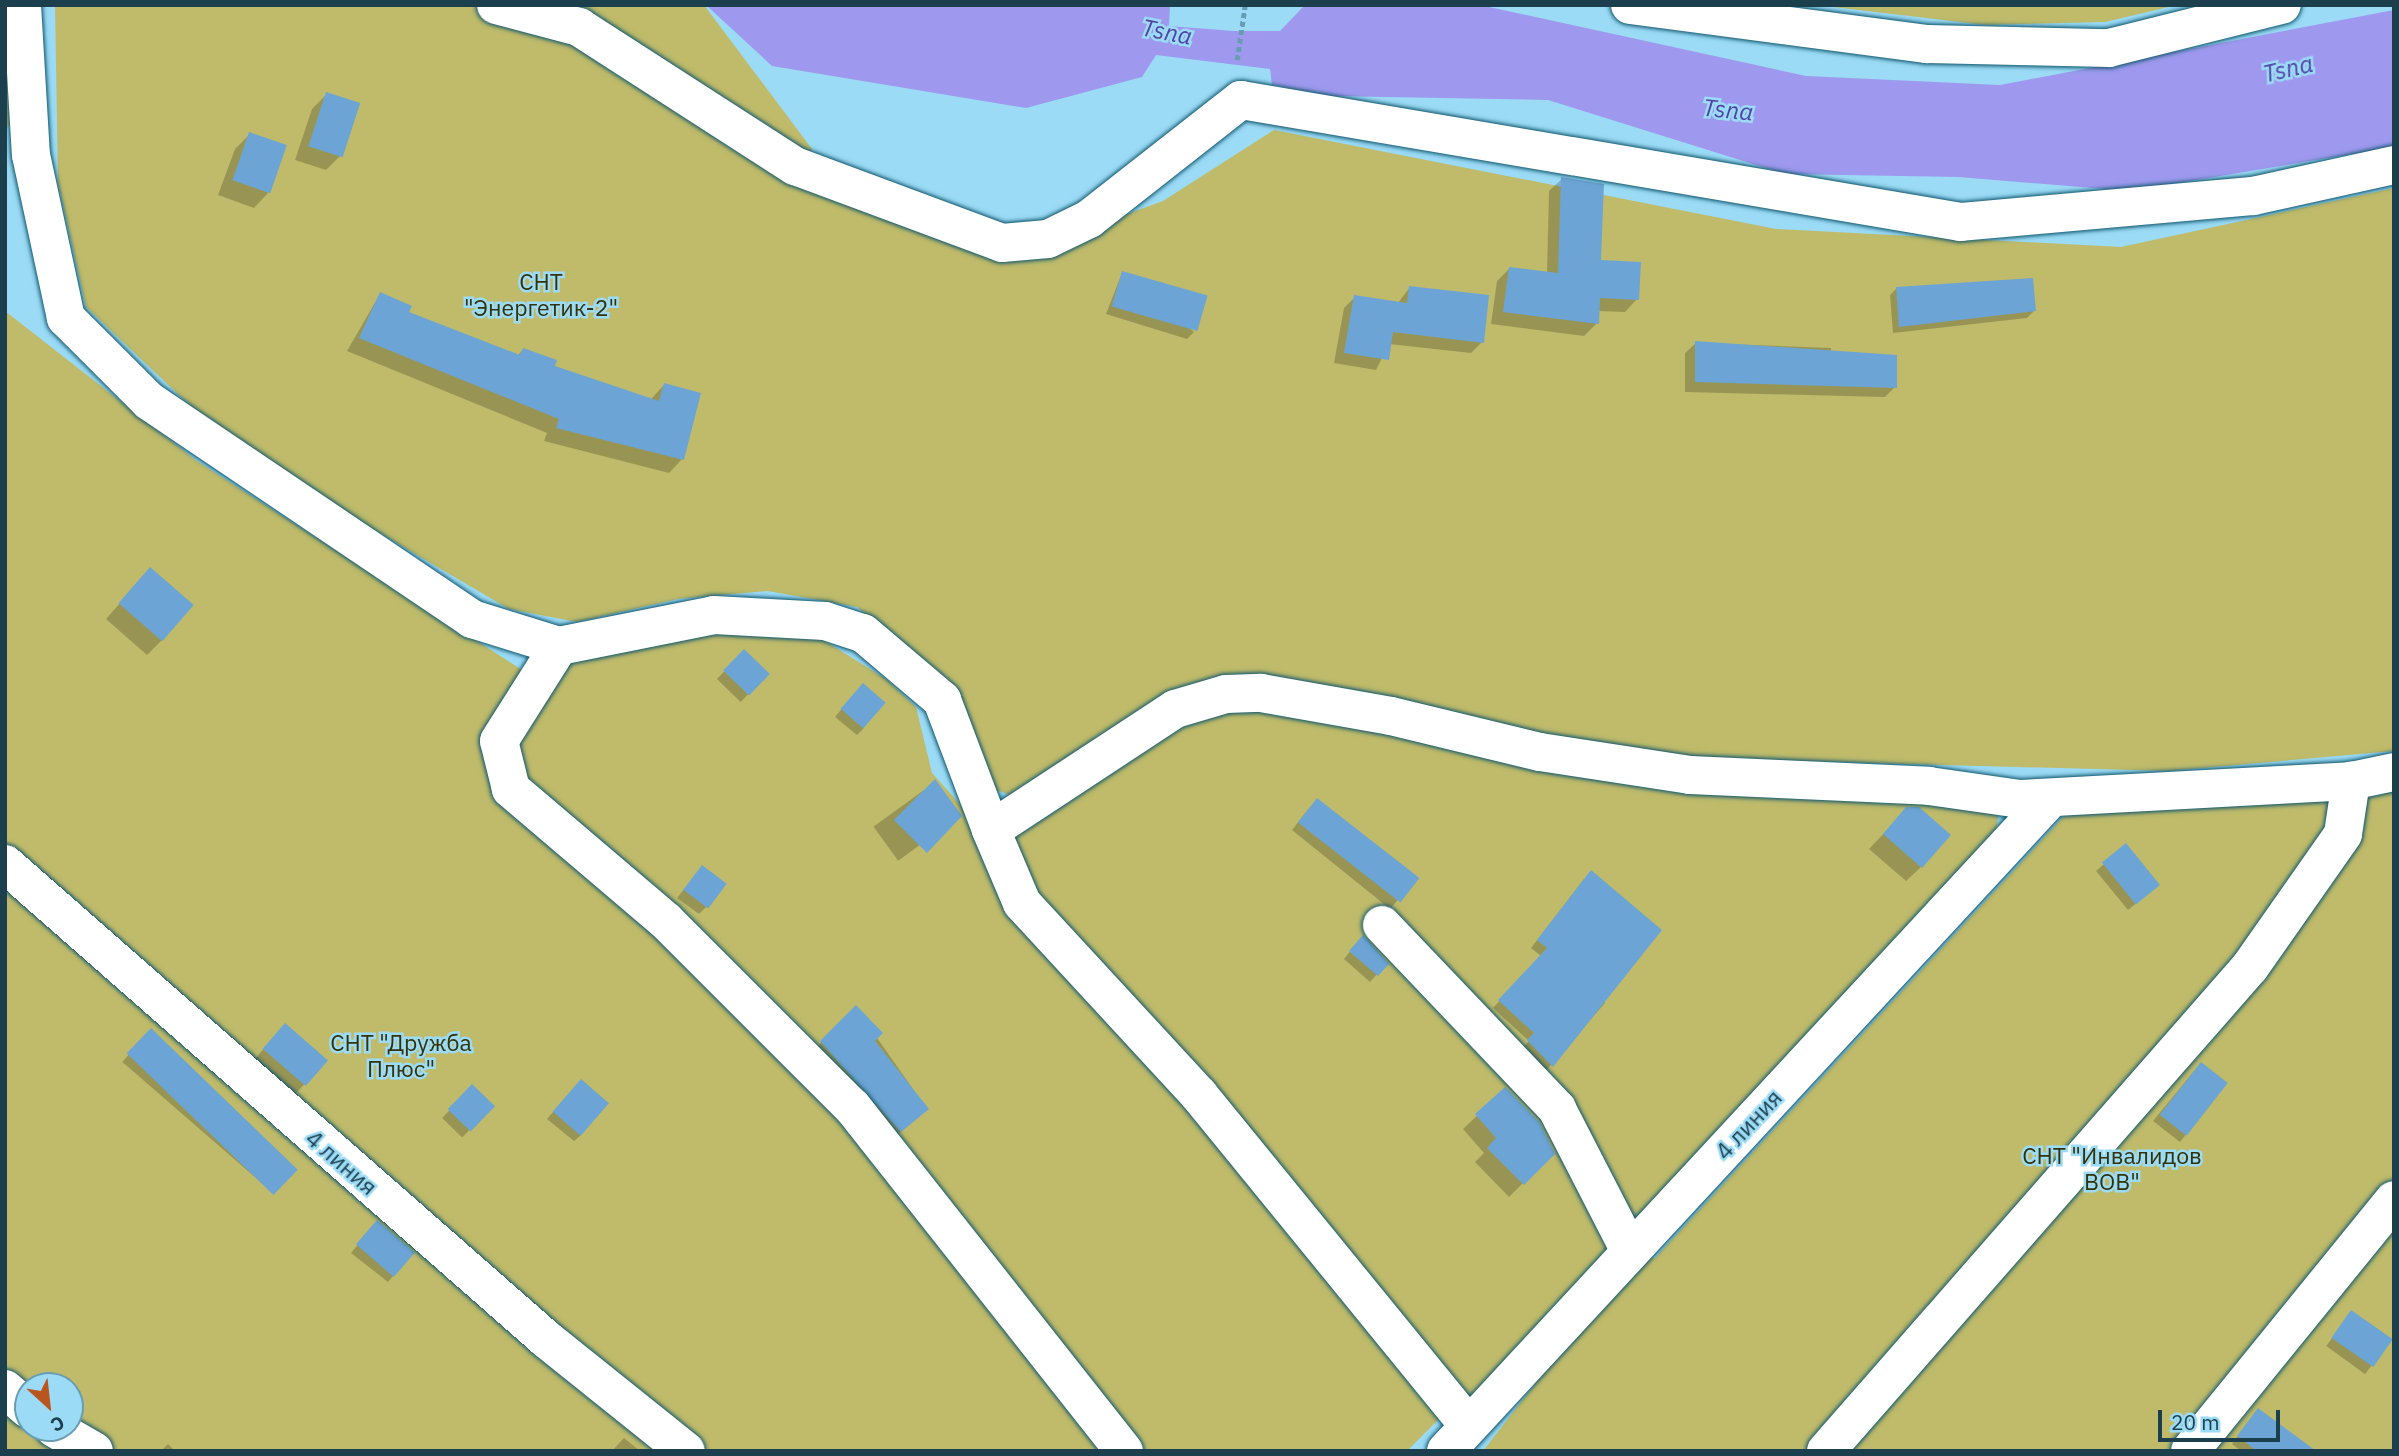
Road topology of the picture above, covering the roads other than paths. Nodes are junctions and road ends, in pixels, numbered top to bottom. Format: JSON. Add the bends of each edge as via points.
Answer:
{"nodes":[{"id":1,"x":22,"y":5,"type":"edge"},
{"id":2,"x":496,"y":5,"type":"edge"},
{"id":3,"x":1630,"y":5,"type":"edge"},
{"id":4,"x":2281,"y":5,"type":"edge"},
{"id":5,"x":2394,"y":165,"type":"edge"},
{"id":6,"x":559,"y":646,"type":"junction"},
{"id":7,"x":2394,"y":772,"type":"edge"},
{"id":8,"x":2351,"y":781,"type":"junction"},
{"id":9,"x":2051,"y":798,"type":"junction"},
{"id":10,"x":991,"y":830,"type":"junction"},
{"id":11,"x":5,"y":864,"type":"edge"},
{"id":12,"x":1382,"y":925,"type":"dead end"},
{"id":13,"x":2394,"y":1200,"type":"edge"},
{"id":14,"x":1630,"y":1251,"type":"junction"},
{"id":15,"x":1457,"y":1438,"type":"edge"},
{"id":16,"x":78,"y":1442,"type":"edge"},
{"id":17,"x":94,"y":1451,"type":"edge"},
{"id":18,"x":686,"y":1451,"type":"edge"},
{"id":19,"x":1124,"y":1451,"type":"edge"},
{"id":20,"x":1826,"y":1451,"type":"edge"},
{"id":21,"x":2190,"y":1451,"type":"edge"}],
"edges":[{"from":1,"to":6,"type":"lane","via":[[30,155],[66,318],[149,401],[471,619]]},
{"from":2,"to":5,"type":"lane","via":[[579,27],[795,166],[1002,243],[1048,239],[1089,219],[1241,100],[1961,222],[2253,196]]},
{"from":3,"to":4,"type":"lane","via":[[1927,44],[2109,48]]},
{"from":6,"to":10,"type":"lane","via":[[714,615],[825,621],[863,633],[942,700]]},
{"from":6,"to":19,"type":"lane","via":[[499,741],[511,789],[666,921],[852,1107]]},
{"from":7,"to":8,"type":"lane"},
{"from":8,"to":9,"type":"lane"},
{"from":8,"to":20,"type":"lane","via":[[2343,834],[2250,967]]},
{"from":9,"to":10,"type":"lane","via":[[1690,775],[1540,752],[1261,693],[1226,694],[1175,709]]},
{"from":9,"to":14,"type":"lane","name":"4 линия"},
{"from":10,"to":15,"type":"lane","via":[[1022,903],[1199,1095]]},
{"from":11,"to":18,"type":"lane","name":"4 линия","via":[[536,1329]]},
{"from":12,"to":14,"type":"lane","via":[[1557,1109]]},
{"from":13,"to":21,"type":"lane"},
{"from":14,"to":15,"type":"lane","name":"4 линия"},
{"from":16,"to":17,"type":"lane"}]}
